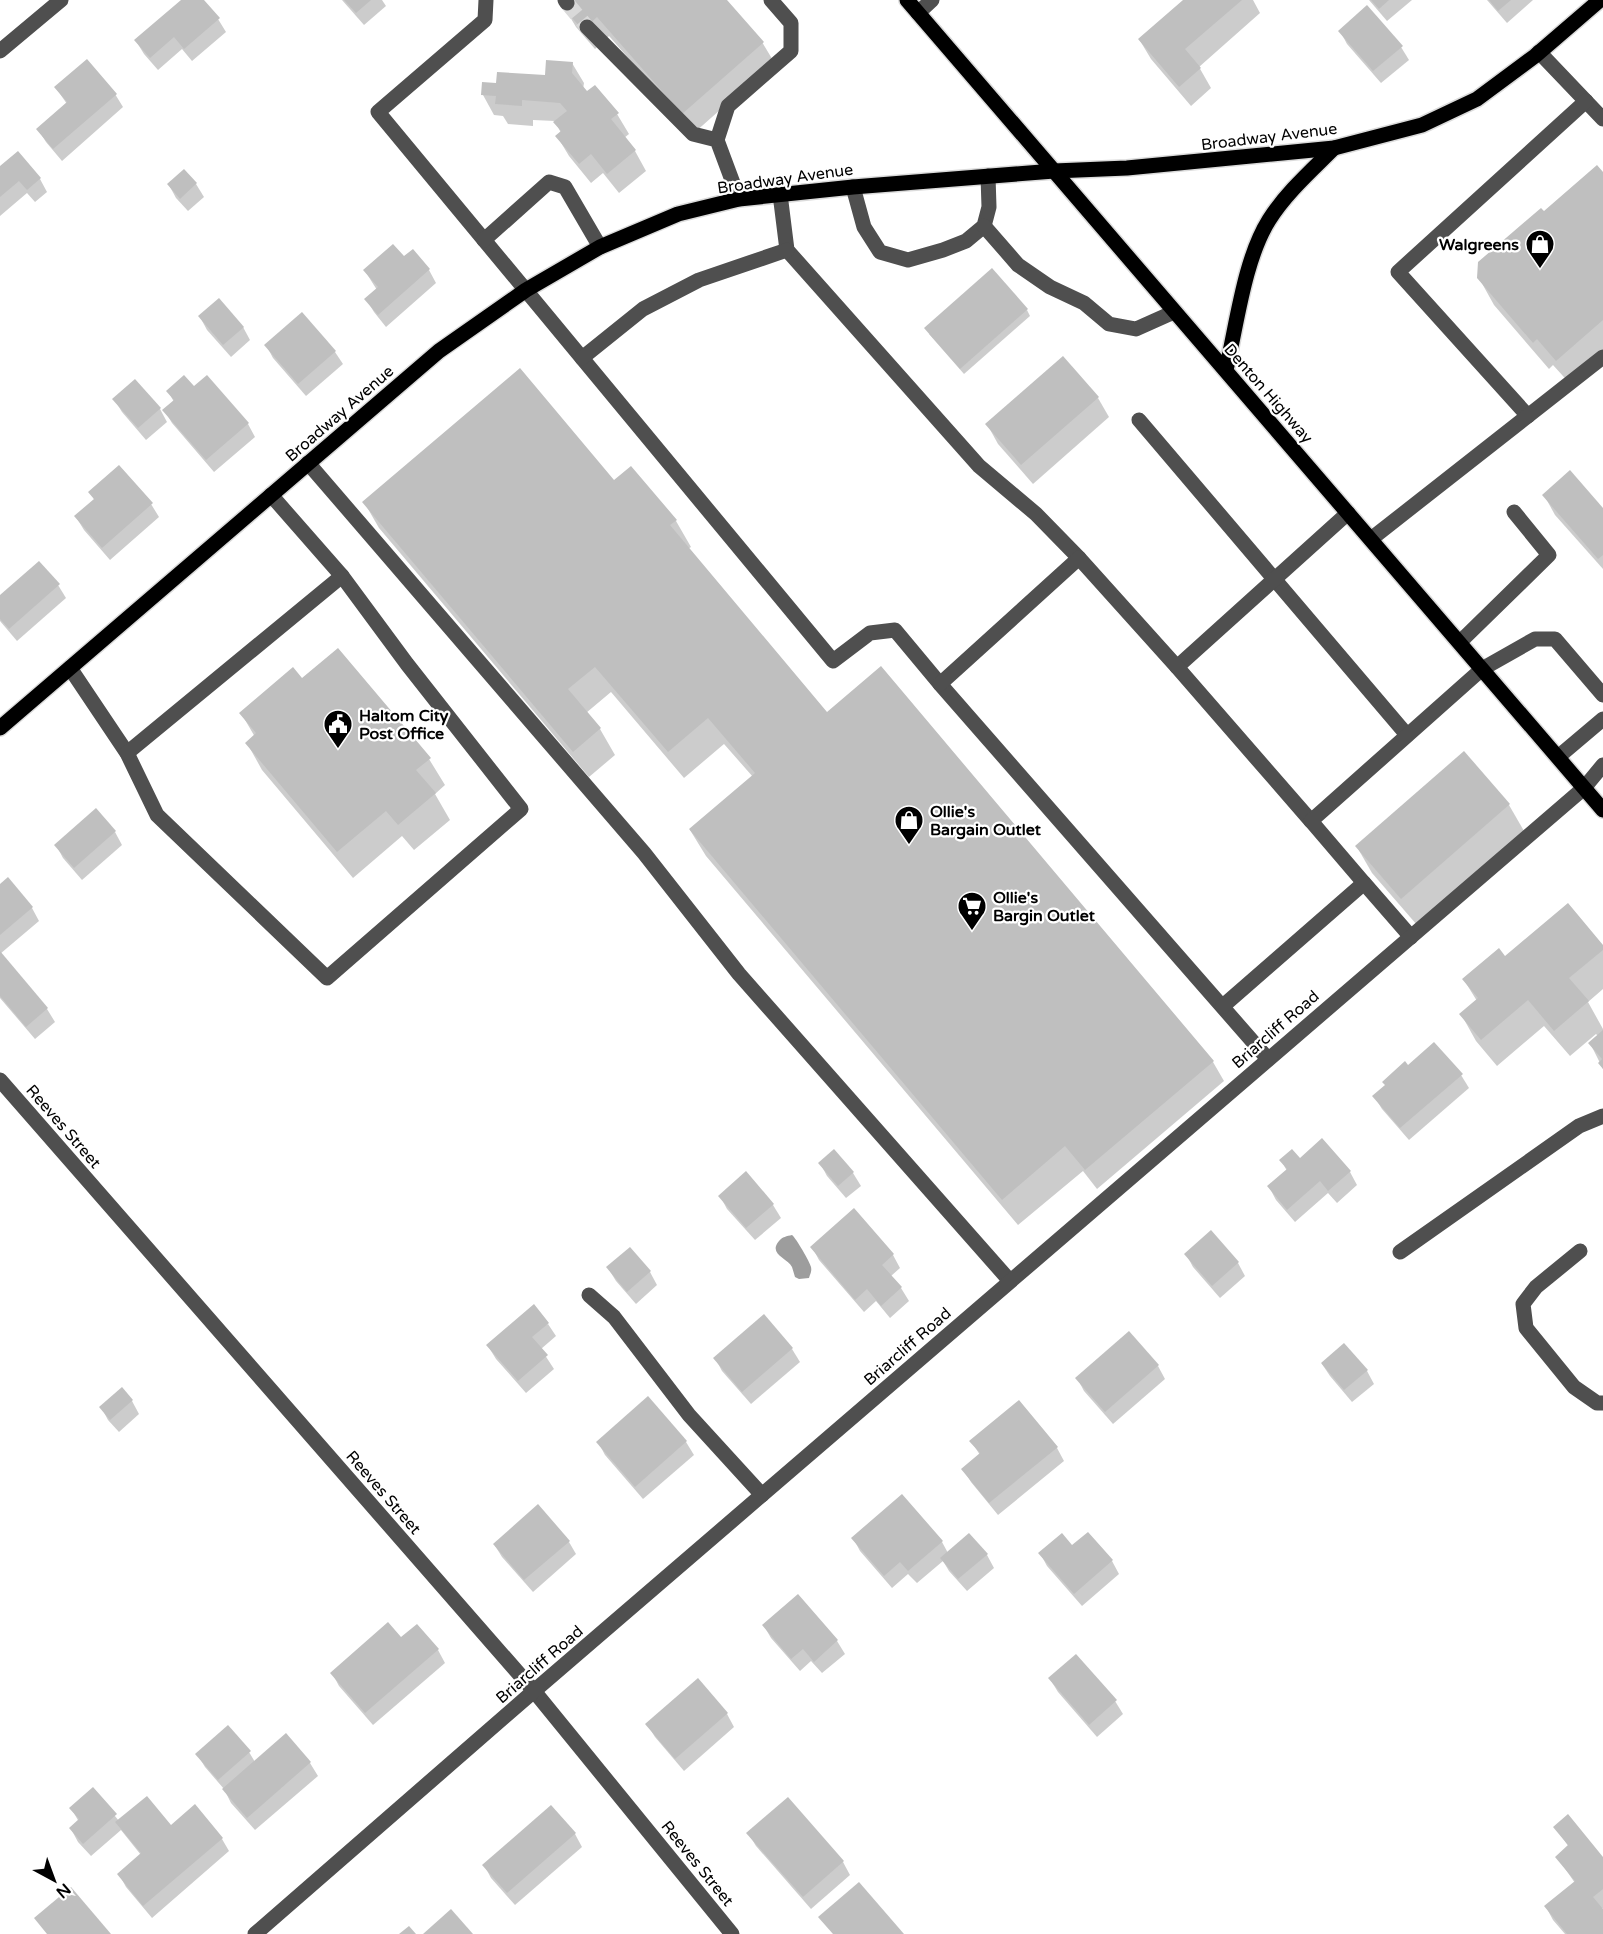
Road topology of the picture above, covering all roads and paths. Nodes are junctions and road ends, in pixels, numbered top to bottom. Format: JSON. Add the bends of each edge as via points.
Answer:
{"nodes":[{"id":1,"x":61,"y":0,"type":"edge"},
{"id":2,"x":486,"y":0,"type":"edge"},
{"id":3,"x":771,"y":0,"type":"edge"},
{"id":4,"x":907,"y":0,"type":"edge"},
{"id":5,"x":932,"y":0,"type":"edge"},
{"id":6,"x":1600,"y":0,"type":"edge"},
{"id":7,"x":918,"y":13,"type":"junction"},
{"id":8,"x":587,"y":27,"type":"tunnel mouth"},
{"id":9,"x":0,"y":51,"type":"edge"},
{"id":10,"x":1539,"y":52,"type":"junction"},
{"id":11,"x":1586,"y":101,"type":"junction"},
{"id":12,"x":1603,"y":119,"type":"edge"},
{"id":13,"x":717,"y":140,"type":"junction"},
{"id":14,"x":1334,"y":148,"type":"junction"},
{"id":15,"x":1054,"y":171,"type":"junction"},
{"id":16,"x":988,"y":176,"type":"junction"},
{"id":17,"x":853,"y":187,"type":"junction"},
{"id":18,"x":780,"y":195,"type":"junction"},
{"id":19,"x":739,"y":200,"type":"junction"},
{"id":20,"x":984,"y":226,"type":"junction"},
{"id":21,"x":484,"y":240,"type":"junction"},
{"id":22,"x":600,"y":247,"type":"junction"},
{"id":23,"x":786,"y":250,"type":"junction"},
{"id":24,"x":526,"y":290,"type":"junction"},
{"id":25,"x":1174,"y":312,"type":"junction"},
{"id":26,"x":1603,"y":357,"type":"edge"},
{"id":27,"x":582,"y":358,"type":"junction"},
{"id":28,"x":1226,"y":370,"type":"junction"},
{"id":29,"x":1528,"y":416,"type":"junction"},
{"id":30,"x":1139,"y":420,"type":"dead end"},
{"id":31,"x":308,"y":463,"type":"junction"},
{"id":32,"x":271,"y":495,"type":"junction"},
{"id":33,"x":1514,"y":512,"type":"dead end"},
{"id":34,"x":1348,"y":513,"type":"junction"},
{"id":35,"x":1371,"y":540,"type":"junction"},
{"id":36,"x":1078,"y":558,"type":"junction"},
{"id":37,"x":342,"y":576,"type":"junction"},
{"id":38,"x":1275,"y":580,"type":"junction"},
{"id":39,"x":1460,"y":642,"type":"junction"},
{"id":40,"x":1178,"y":667,"type":"junction"},
{"id":41,"x":70,"y":668,"type":"junction"},
{"id":42,"x":1482,"y":669,"type":"junction"},
{"id":43,"x":940,"y":684,"type":"junction"},
{"id":44,"x":1603,"y":695,"type":"edge"},
{"id":45,"x":1603,"y":719,"type":"edge"},
{"id":46,"x":0,"y":728,"type":"edge"},
{"id":47,"x":1407,"y":735,"type":"junction"},
{"id":48,"x":127,"y":753,"type":"junction"},
{"id":49,"x":1558,"y":757,"type":"junction"},
{"id":50,"x":1603,"y":765,"type":"edge"},
{"id":51,"x":1584,"y":788,"type":"junction"},
{"id":52,"x":1603,"y":810,"type":"edge"},
{"id":53,"x":1311,"y":821,"type":"junction"},
{"id":54,"x":1364,"y":883,"type":"junction"},
{"id":55,"x":1411,"y":937,"type":"junction"},
{"id":56,"x":1223,"y":1006,"type":"junction"},
{"id":57,"x":1268,"y":1059,"type":"junction"},
{"id":58,"x":0,"y":1080,"type":"edge"},
{"id":59,"x":1603,"y":1116,"type":"edge"},
{"id":60,"x":1580,"y":1251,"type":"dead end"},
{"id":61,"x":1400,"y":1252,"type":"dead end"},
{"id":62,"x":1011,"y":1281,"type":"junction"},
{"id":63,"x":589,"y":1295,"type":"dead end"},
{"id":64,"x":1603,"y":1403,"type":"edge"},
{"id":65,"x":762,"y":1495,"type":"junction"},
{"id":66,"x":534,"y":1691,"type":"junction"},
{"id":67,"x":255,"y":1934,"type":"edge"},
{"id":68,"x":732,"y":1934,"type":"edge"}],
"edges":[{"from":1,"to":9,"type":"street"},
{"from":2,"to":21,"type":"street","via":[[485,20],[378,112]]},
{"from":3,"to":13,"type":"street","via":[[791,23],[791,51],[728,106]]},
{"from":4,"to":7,"type":"main road","name":"Denton Highway"},
{"from":5,"to":7,"type":"street"},
{"from":6,"to":10,"type":"main road","name":"Broadway Avenue"},
{"from":7,"to":15,"type":"main road","name":"Denton Highway"},
{"from":8,"to":13,"type":"street","via":[[693,135]]},
{"from":10,"to":11,"type":"street"},
{"from":10,"to":14,"type":"main road","name":"Broadway Avenue","via":[[1477,99],[1437,118]]},
{"from":11,"to":12,"type":"street"},
{"from":11,"to":29,"type":"street","via":[[1398,272]]},
{"from":13,"to":19,"type":"street"},
{"from":14,"to":15,"type":"main road","name":"Broadway Avenue"},
{"from":14,"to":28,"type":"main road","via":[[1291,191],[1269,221],[1246,277]]},
{"from":15,"to":16,"type":"main road","name":"Broadway Avenue"},
{"from":15,"to":25,"type":"main road","name":"Denton Highway"},
{"from":16,"to":17,"type":"main road","name":"Broadway Avenue"},
{"from":16,"to":20,"type":"street","via":[[989,207]]},
{"from":17,"to":18,"type":"main road","name":"Broadway Avenue"},
{"from":17,"to":20,"type":"street","via":[[864,227],[880,252],[908,260],[966,241]]},
{"from":18,"to":19,"type":"main road","name":"Broadway Avenue"},
{"from":18,"to":23,"type":"street"},
{"from":19,"to":22,"type":"main road","name":"Broadway Avenue","via":[[678,214]]},
{"from":20,"to":25,"type":"street","via":[[1018,265],[1050,287],[1084,303],[1109,324],[1136,329]]},
{"from":21,"to":22,"type":"street","via":[[549,182],[565,187]]},
{"from":21,"to":24,"type":"street"},
{"from":22,"to":24,"type":"main road","name":"Broadway Avenue"},
{"from":23,"to":27,"type":"street","via":[[699,280],[643,309]]},
{"from":23,"to":36,"type":"street","via":[[979,466]]},
{"from":24,"to":27,"type":"street"},
{"from":24,"to":31,"type":"main road","name":"Broadway Avenue","via":[[439,351]]},
{"from":25,"to":28,"type":"main road","name":"Denton Highway"},
{"from":26,"to":29,"type":"street"},
{"from":27,"to":43,"type":"street","via":[[833,661],[870,633],[895,630]]},
{"from":28,"to":34,"type":"main road","name":"Denton Highway"},
{"from":29,"to":35,"type":"street"},
{"from":30,"to":38,"type":"street"},
{"from":31,"to":32,"type":"main road","name":"Broadway Avenue"},
{"from":31,"to":62,"type":"street","via":[[644,853],[739,974]]},
{"from":32,"to":37,"type":"street"},
{"from":32,"to":41,"type":"main road","name":"Broadway Avenue"},
{"from":33,"to":39,"type":"street","via":[[1549,555]]},
{"from":34,"to":35,"type":"main road","name":"Denton Highway"},
{"from":34,"to":38,"type":"street"},
{"from":35,"to":39,"type":"main road","name":"Denton Highway"},
{"from":36,"to":40,"type":"street"},
{"from":36,"to":43,"type":"street"},
{"from":37,"to":48,"type":"street"},
{"from":37,"to":48,"type":"street","via":[[521,809],[327,978],[157,814]]},
{"from":38,"to":40,"type":"street"},
{"from":38,"to":47,"type":"street"},
{"from":39,"to":42,"type":"main road","name":"Denton Highway"},
{"from":40,"to":53,"type":"street"},
{"from":41,"to":46,"type":"main road","name":"Broadway Avenue"},
{"from":41,"to":48,"type":"street"},
{"from":42,"to":44,"type":"street","via":[[1535,639],[1555,639]]},
{"from":42,"to":47,"type":"street"},
{"from":42,"to":49,"type":"main road","name":"Denton Highway"},
{"from":43,"to":56,"type":"street"},
{"from":45,"to":49,"type":"street"},
{"from":47,"to":53,"type":"street"},
{"from":49,"to":51,"type":"main road","name":"Denton Highway"},
{"from":50,"to":51,"type":"street","name":"Briarcliff Road"},
{"from":51,"to":52,"type":"main road","name":"Denton Highway"},
{"from":51,"to":55,"type":"street","name":"Briarcliff Road"},
{"from":53,"to":54,"type":"street"},
{"from":54,"to":55,"type":"street"},
{"from":54,"to":56,"type":"street"},
{"from":55,"to":57,"type":"street","name":"Briarcliff Road"},
{"from":56,"to":57,"type":"street"},
{"from":57,"to":62,"type":"street","name":"Briarcliff Road"},
{"from":58,"to":66,"type":"street","name":"Reeves Street"},
{"from":59,"to":61,"type":"street","via":[[1579,1126]]},
{"from":60,"to":64,"type":"street","via":[[1536,1287],[1523,1304],[1526,1328],[1574,1387]]},
{"from":62,"to":65,"type":"street","name":"Briarcliff Road"},
{"from":63,"to":65,"type":"street","via":[[614,1317],[689,1415]]},
{"from":65,"to":66,"type":"street","name":"Briarcliff Road"},
{"from":66,"to":67,"type":"street","name":"Briarcliff Road"},
{"from":66,"to":68,"type":"street","name":"Reeves Street"}]}
